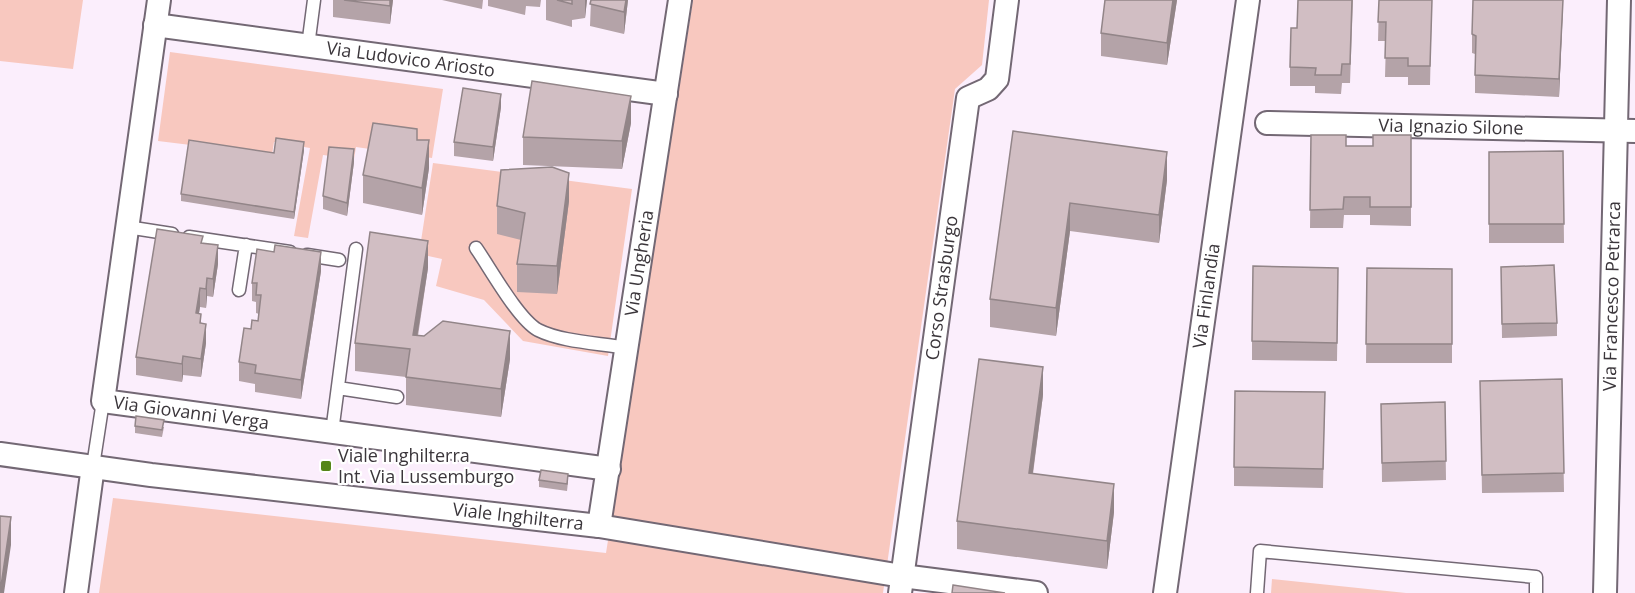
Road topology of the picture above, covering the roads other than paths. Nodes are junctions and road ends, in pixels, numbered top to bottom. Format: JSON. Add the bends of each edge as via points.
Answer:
{"nodes":[{"id":1,"x":159,"y":0,"type":"edge"},
{"id":2,"x":314,"y":0,"type":"edge"},
{"id":3,"x":680,"y":0,"type":"edge"},
{"id":4,"x":1007,"y":0,"type":"edge"},
{"id":5,"x":1248,"y":0,"type":"edge"},
{"id":6,"x":1619,"y":0,"type":"edge"},
{"id":7,"x":155,"y":25,"type":"junction"},
{"id":8,"x":308,"y":46,"type":"junction"},
{"id":9,"x":666,"y":94,"type":"junction"},
{"id":10,"x":1267,"y":123,"type":"dead end"},
{"id":11,"x":1625,"y":131,"type":"edge"},
{"id":12,"x":127,"y":227,"type":"junction"},
{"id":13,"x":246,"y":245,"type":"junction"},
{"id":14,"x":476,"y":248,"type":"dead end"},
{"id":15,"x":356,"y":249,"type":"dead end"},
{"id":16,"x":339,"y":260,"type":"dead end"},
{"id":17,"x":239,"y":290,"type":"dead end"},
{"id":18,"x":626,"y":348,"type":"junction"},
{"id":19,"x":338,"y":388,"type":"junction"},
{"id":20,"x":397,"y":398,"type":"dead end"},
{"id":21,"x":103,"y":401,"type":"junction"},
{"id":22,"x":332,"y":432,"type":"junction"},
{"id":23,"x":0,"y":454,"type":"edge"},
{"id":24,"x":93,"y":466,"type":"junction"},
{"id":25,"x":609,"y":469,"type":"junction"},
{"id":26,"x":599,"y":526,"type":"junction"},
{"id":27,"x":901,"y":584,"type":"edge"},
{"id":28,"x":76,"y":593,"type":"edge"},
{"id":29,"x":1036,"y":593,"type":"edge"},
{"id":30,"x":1165,"y":593,"type":"edge"},
{"id":31,"x":1257,"y":593,"type":"edge"},
{"id":32,"x":1536,"y":593,"type":"edge"},
{"id":33,"x":1605,"y":593,"type":"edge"}],
"edges":[{"from":1,"to":7,"type":"street","name":"Via Giovanni Verga"},
{"from":2,"to":8,"type":"lane"},
{"from":3,"to":9,"type":"street","name":"Via Ungheria"},
{"from":4,"to":27,"type":"street","name":"Corso Strasburgo","via":[[997,79],[988,89],[968,98]]},
{"from":5,"to":30,"type":"street","name":"Via Finlandia"},
{"from":6,"to":11,"type":"street","name":"Via Francesco Petrarca"},
{"from":7,"to":8,"type":"street","name":"Via Ludovico Ariosto"},
{"from":7,"to":12,"type":"street","name":"Via Giovanni Verga"},
{"from":8,"to":9,"type":"street","name":"Via Ludovico Ariosto"},
{"from":9,"to":18,"type":"street","name":"Via Ungheria"},
{"from":10,"to":11,"type":"street","name":"Via Ignazio Silone"},
{"from":11,"to":33,"type":"street","name":"Via Francesco Petrarca"},
{"from":12,"to":13,"type":"lane"},
{"from":12,"to":21,"type":"street","name":"Via Giovanni Verga"},
{"from":13,"to":16,"type":"lane"},
{"from":13,"to":17,"type":"lane"},
{"from":14,"to":18,"type":"lane","via":[[531,325],[553,336]]},
{"from":15,"to":19,"type":"lane"},
{"from":18,"to":25,"type":"street","name":"Via Ungheria"},
{"from":19,"to":20,"type":"lane"},
{"from":19,"to":22,"type":"lane"},
{"from":21,"to":22,"type":"street","name":"Via Giovanni Verga"},
{"from":21,"to":24,"type":"lane"},
{"from":22,"to":25,"type":"street","name":"Via Giovanni Verga"},
{"from":23,"to":24,"type":"street","name":"Viale Inghilterra"},
{"from":24,"to":26,"type":"street","name":"Viale Inghilterra"},
{"from":24,"to":28,"type":"street"},
{"from":25,"to":26,"type":"street","name":"Via Ungheria"},
{"from":26,"to":27,"type":"street","name":"Viale Inghilterra"},
{"from":27,"to":29,"type":"street","name":"Viale Inghilterra"},
{"from":31,"to":32,"type":"lane","via":[[1260,551],[1536,577]]}]}
